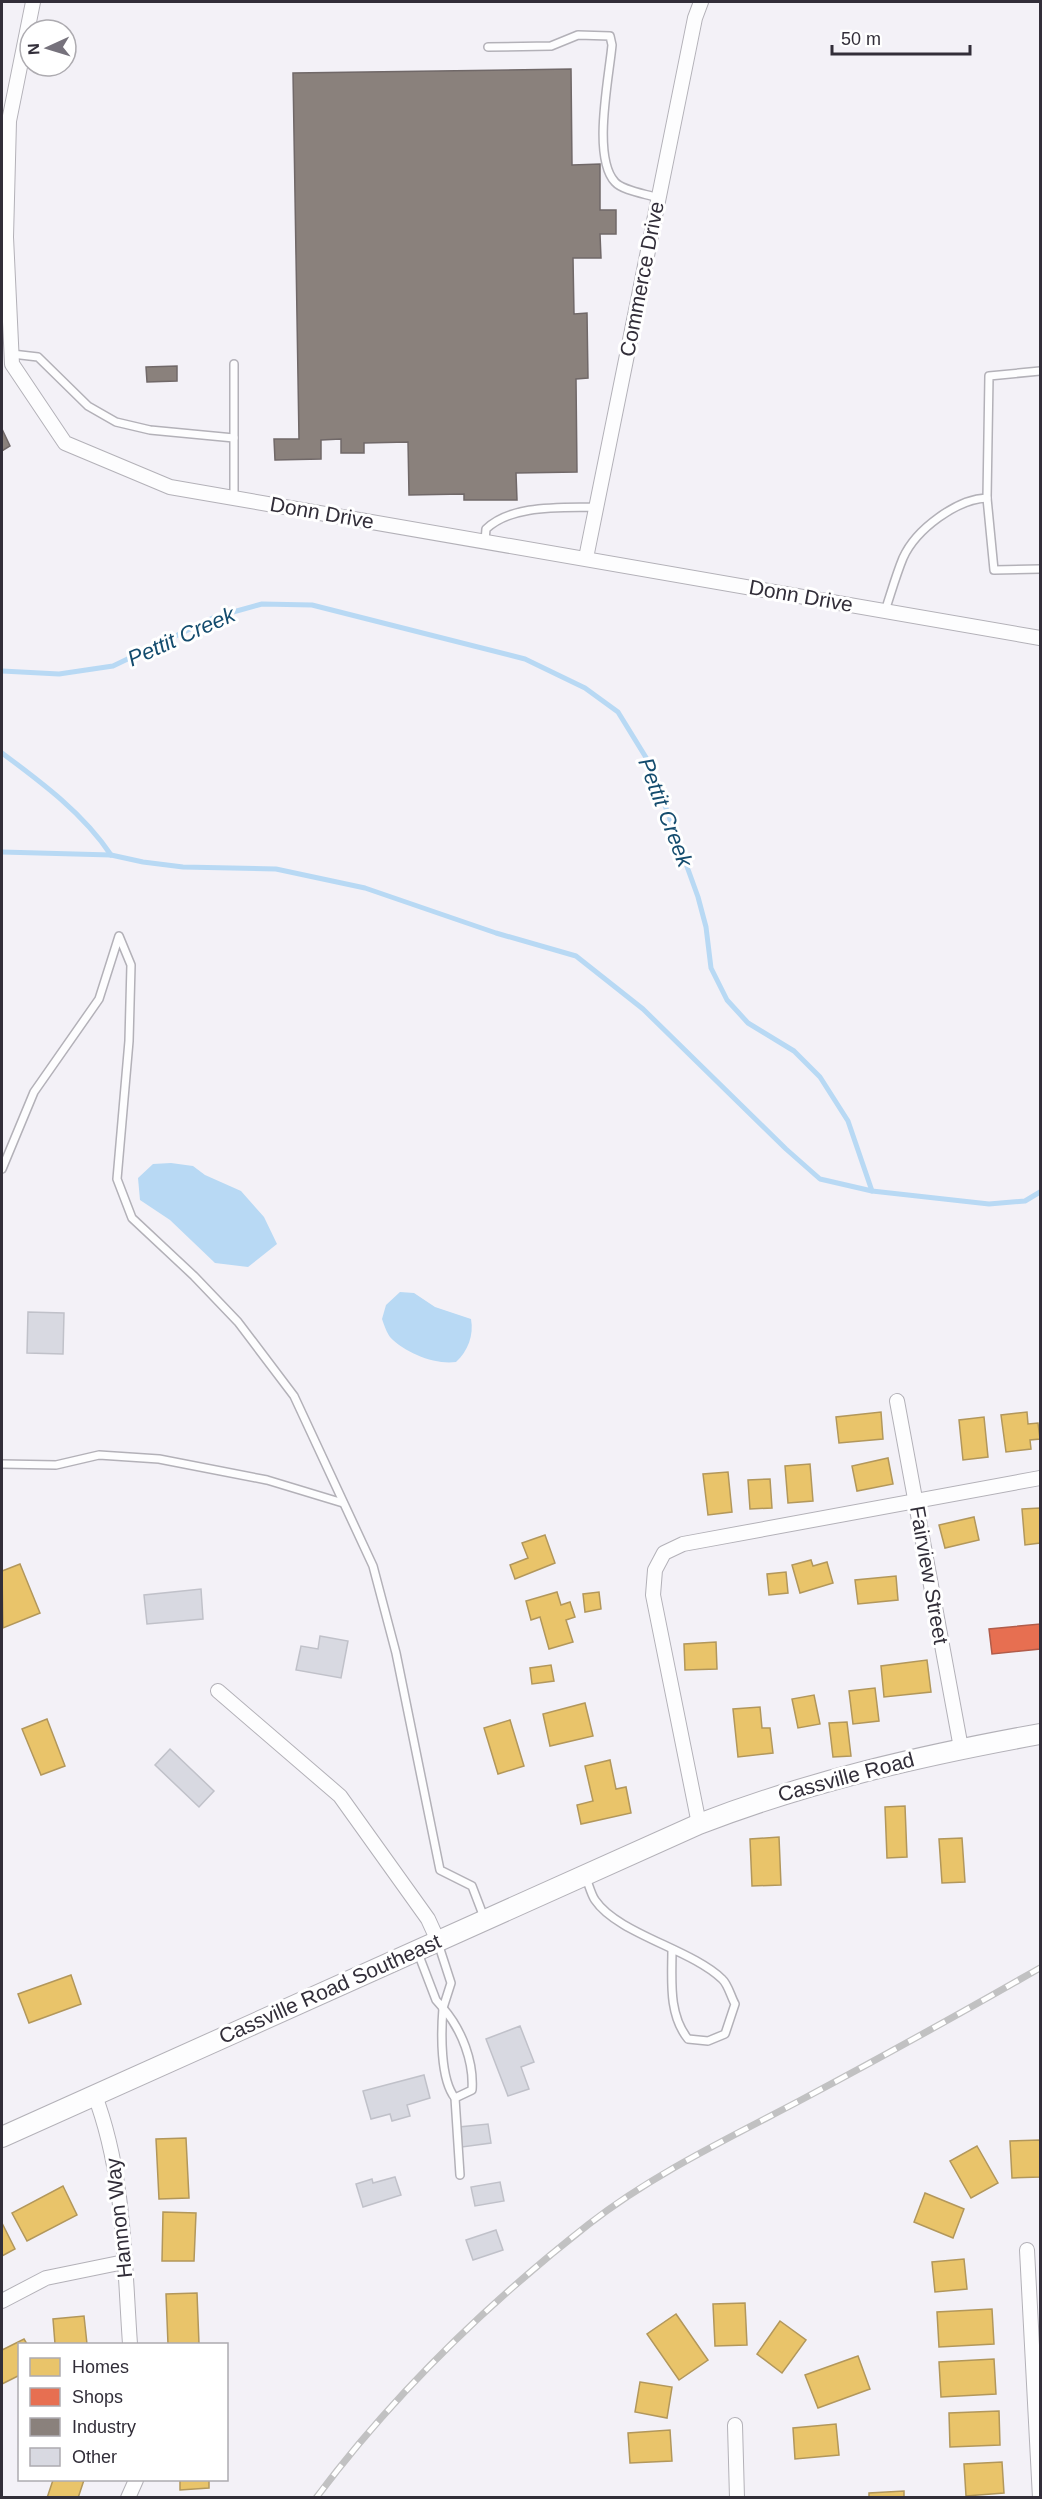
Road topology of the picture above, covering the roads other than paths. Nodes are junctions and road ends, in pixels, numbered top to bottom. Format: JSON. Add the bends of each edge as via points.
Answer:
{"nodes":[{"id":1,"x":33,"y":2,"type":"edge"},
{"id":2,"x":701,"y":2,"type":"edge"},
{"id":3,"x":488,"y":47,"type":"dead end"},
{"id":4,"x":658,"y":198,"type":"junction"},
{"id":5,"x":12,"y":354,"type":"junction"},
{"id":6,"x":234,"y":364,"type":"dead end"},
{"id":7,"x":1041,"y":371,"type":"edge"},
{"id":8,"x":234,"y":438,"type":"junction"},
{"id":9,"x":234,"y":498,"type":"junction"},
{"id":10,"x":987,"y":498,"type":"junction"},
{"id":11,"x":596,"y":507,"type":"junction"},
{"id":12,"x":484,"y":541,"type":"junction"},
{"id":13,"x":586,"y":558,"type":"junction"},
{"id":14,"x":1041,"y":569,"type":"edge"},
{"id":15,"x":885,"y":611,"type":"junction"},
{"id":16,"x":1041,"y":638,"type":"edge"},
{"id":17,"x":2,"y":1169,"type":"edge"},
{"id":18,"x":897,"y":1401,"type":"dead end"},
{"id":19,"x":2,"y":1464,"type":"edge"},
{"id":20,"x":1041,"y":1478,"type":"edge"},
{"id":21,"x":916,"y":1502,"type":"junction"},
{"id":22,"x":343,"y":1503,"type":"junction"},
{"id":23,"x":218,"y":1691,"type":"dead end"},
{"id":24,"x":1041,"y":1734,"type":"edge"},
{"id":25,"x":961,"y":1748,"type":"junction"},
{"id":26,"x":699,"y":1824,"type":"junction"},
{"id":27,"x":658,"y":1842,"type":"joint"},
{"id":28,"x":585,"y":1875,"type":"junction"},
{"id":29,"x":485,"y":1920,"type":"junction"},
{"id":30,"x":438,"y":1941,"type":"junction"},
{"id":31,"x":672,"y":1949,"type":"junction"},
{"id":32,"x":417,"y":1951,"type":"junction"},
{"id":33,"x":443,"y":2008,"type":"junction"},
{"id":34,"x":94,"y":2093,"type":"junction"},
{"id":35,"x":455,"y":2098,"type":"junction"},
{"id":36,"x":2,"y":2136,"type":"edge"},
{"id":37,"x":460,"y":2175,"type":"dead end"},
{"id":38,"x":1027,"y":2250,"type":"dead end"},
{"id":39,"x":124,"y":2262,"type":"junction"},
{"id":40,"x":2,"y":2301,"type":"edge"},
{"id":41,"x":130,"y":2343,"type":"edge"},
{"id":42,"x":735,"y":2425,"type":"dead end"},
{"id":43,"x":136,"y":2481,"type":"edge"},
{"id":44,"x":128,"y":2498,"type":"edge"},
{"id":45,"x":737,"y":2498,"type":"edge"},
{"id":46,"x":1040,"y":2498,"type":"edge"}],
"edges":[{"from":1,"to":5,"type":"street","name":"Donn Drive","via":[[9,121],[6,237]]},
{"from":2,"to":4,"type":"street","name":"Commerce Drive"},
{"from":3,"to":4,"type":"lane","via":[[551,46],[578,35],[610,36],[603,141],[607,170],[616,184]]},
{"from":4,"to":11,"type":"street","name":"Commerce Drive"},
{"from":5,"to":8,"type":"lane","via":[[38,357],[88,406],[116,422],[150,430]]},
{"from":5,"to":9,"type":"street","name":"Donn Drive","via":[[12,364],[64,443],[170,487]]},
{"from":6,"to":8,"type":"lane"},
{"from":7,"to":10,"type":"lane","via":[[989,376]]},
{"from":8,"to":9,"type":"lane"},
{"from":9,"to":12,"type":"street","name":"Donn Drive"},
{"from":10,"to":14,"type":"lane","via":[[994,570]]},
{"from":10,"to":15,"type":"lane","via":[[971,498],[934,520],[904,555]]},
{"from":11,"to":12,"type":"lane","via":[[508,516],[486,529]]},
{"from":11,"to":13,"type":"street","name":"Commerce Drive"},
{"from":12,"to":13,"type":"street","name":"Donn Drive"},
{"from":13,"to":15,"type":"street","name":"Donn Drive"},
{"from":15,"to":16,"type":"street","name":"Donn Drive"},
{"from":17,"to":22,"type":"lane","via":[[34,1092],[99,999],[119,936],[130,965],[129,1041],[117,1179],[132,1218],[237,1322],[294,1396]]},
{"from":18,"to":21,"type":"street","name":"Fairview Street"},
{"from":19,"to":22,"type":"lane","via":[[56,1465],[99,1455],[159,1459],[267,1480]]},
{"from":20,"to":21,"type":"street"},
{"from":21,"to":25,"type":"street","name":"Fairview Street"},
{"from":21,"to":26,"type":"street","via":[[755,1529],[682,1544],[664,1553],[655,1570],[653,1595]]},
{"from":22,"to":29,"type":"lane","via":[[373,1566],[396,1653],[440,1870],[472,1886]]},
{"from":23,"to":30,"type":"street","via":[[340,1796],[428,1919]]},
{"from":24,"to":25,"type":"main road","name":"Cassville Road"},
{"from":25,"to":26,"type":"main road","name":"Cassville Road","via":[[806,1786]]},
{"from":26,"to":27,"type":"main road","name":"Cassville Road"},
{"from":27,"to":28,"type":"main road","name":"Cassville Road Southeast"},
{"from":28,"to":29,"type":"main road","name":"Cassville Road Southeast"},
{"from":28,"to":31,"type":"lane","via":[[595,1900],[615,1918]]},
{"from":29,"to":30,"type":"main road","name":"Cassville Road Southeast"},
{"from":30,"to":32,"type":"main road","name":"Cassville Road Southeast"},
{"from":30,"to":33,"type":"lane","via":[[451,1983]]},
{"from":31,"to":31,"type":"lane","via":[[723,1980],[735,2004],[725,2034],[708,2041],[688,2039],[677,2024]]},
{"from":32,"to":33,"type":"lane","via":[[436,2000]]},
{"from":32,"to":34,"type":"main road","name":"Cassville Road Southeast"},
{"from":33,"to":35,"type":"lane","via":[[441,2031],[448,2089]]},
{"from":33,"to":35,"type":"lane","via":[[455,2022],[473,2071],[472,2091]]},
{"from":34,"to":36,"type":"main road","name":"Cassville Road Southeast"},
{"from":34,"to":39,"type":"street","name":"Hannon Way","via":[[118,2180]]},
{"from":35,"to":37,"type":"lane"},
{"from":38,"to":46,"type":"street"},
{"from":39,"to":40,"type":"street","via":[[46,2278]]},
{"from":39,"to":41,"type":"street","name":"Hannon Way"},
{"from":42,"to":45,"type":"street"},
{"from":43,"to":44,"type":"street"}]}
